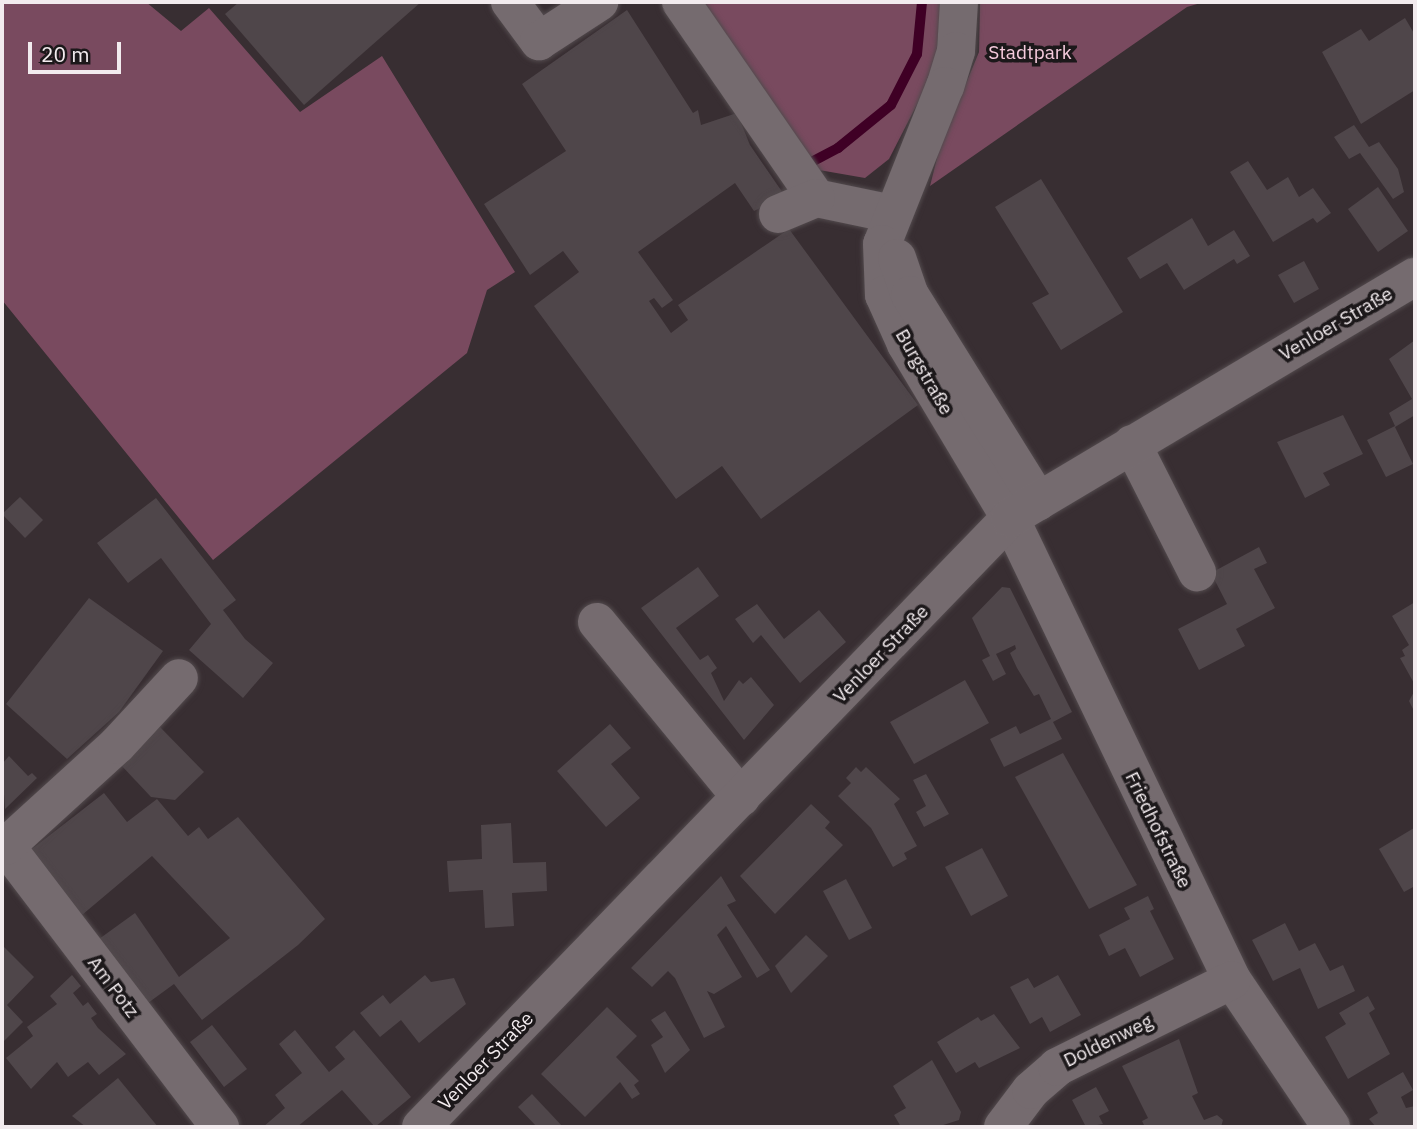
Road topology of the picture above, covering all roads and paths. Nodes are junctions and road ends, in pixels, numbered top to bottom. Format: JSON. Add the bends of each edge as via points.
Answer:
{"nodes":[{"id":1,"x":510,"y":2,"type":"edge"},
{"id":2,"x":599,"y":2,"type":"edge"},
{"id":3,"x":681,"y":2,"type":"edge"},
{"id":4,"x":959,"y":2,"type":"edge"},
{"id":5,"x":803,"y":179,"type":"junction"},
{"id":6,"x":778,"y":214,"type":"dead end"},
{"id":7,"x":893,"y":214,"type":"junction"},
{"id":8,"x":1415,"y":277,"type":"edge"},
{"id":9,"x":1132,"y":443,"type":"junction"},
{"id":10,"x":1024,"y":509,"type":"junction"},
{"id":11,"x":1197,"y":572,"type":"dead end"},
{"id":12,"x":597,"y":622,"type":"dead end"},
{"id":13,"x":180,"y":678,"type":"dead end"},
{"id":14,"x":741,"y":797,"type":"junction"},
{"id":15,"x":4,"y":844,"type":"edge"},
{"id":16,"x":1233,"y":980,"type":"junction"},
{"id":17,"x":220,"y":1127,"type":"edge"},
{"id":18,"x":421,"y":1127,"type":"edge"},
{"id":19,"x":1003,"y":1127,"type":"edge"},
{"id":20,"x":1331,"y":1127,"type":"edge"}],
"edges":[{"from":1,"to":2,"type":"street","via":[[539,41]]},
{"from":3,"to":5,"type":"street"},
{"from":4,"to":7,"type":"street","name":"Burgstraße","via":[[956,51]]},
{"from":5,"to":6,"type":"street"},
{"from":5,"to":7,"type":"street"},
{"from":7,"to":10,"type":"street","name":"Burgstraße","via":[[895,249],[910,295]]},
{"from":8,"to":9,"type":"street","name":"Venloer Straße"},
{"from":9,"to":10,"type":"street","name":"Venloer Straße"},
{"from":9,"to":11,"type":"street"},
{"from":10,"to":14,"type":"street","name":"Venloer Straße"},
{"from":10,"to":16,"type":"street","name":"Friedhofstraße"},
{"from":12,"to":14,"type":"street"},
{"from":13,"to":15,"type":"street","name":"Am Potz","via":[[117,745]]},
{"from":14,"to":18,"type":"street","name":"Venloer Straße"},
{"from":15,"to":17,"type":"street","name":"Am Potz"},
{"from":16,"to":19,"type":"street","name":"Doldenweg","via":[[1057,1067],[1031,1090]]},
{"from":16,"to":20,"type":"street","name":"Friedhofstraße"}]}
